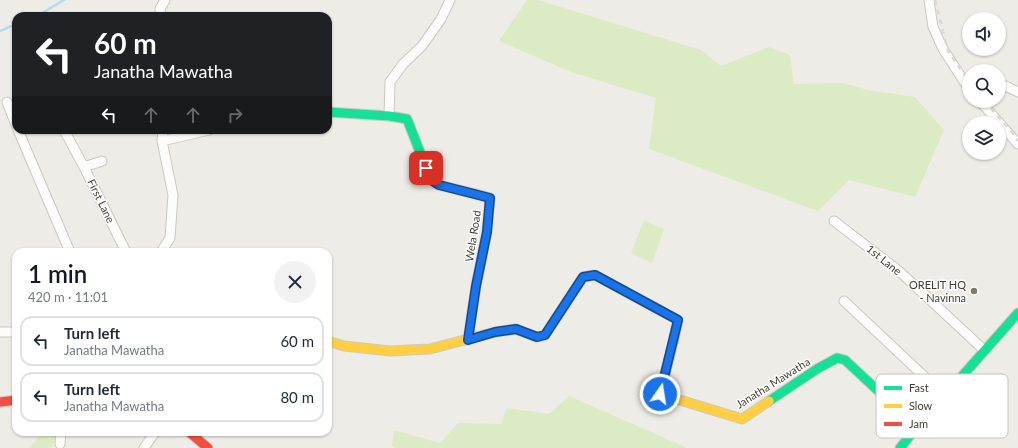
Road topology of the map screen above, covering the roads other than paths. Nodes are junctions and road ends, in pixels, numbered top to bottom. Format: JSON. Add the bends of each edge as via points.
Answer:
{"nodes":[{"id":1,"x":165,"y":0,"type":"edge"},
{"id":2,"x":450,"y":0,"type":"edge"},
{"id":3,"x":929,"y":0,"type":"edge"},
{"id":4,"x":160,"y":12,"type":"edge"},
{"id":5,"x":962,"y":78,"type":"edge"},
{"id":6,"x":1006,"y":86,"type":"edge"},
{"id":7,"x":1018,"y":92,"type":"edge"},
{"id":8,"x":7,"y":102,"type":"dead end"},
{"id":9,"x":986,"y":108,"type":"edge"},
{"id":10,"x":332,"y":112,"type":"edge"},
{"id":11,"x":12,"y":115,"type":"edge"},
{"id":12,"x":388,"y":116,"type":"junction"},
{"id":13,"x":20,"y":134,"type":"edge"},
{"id":14,"x":66,"y":134,"type":"edge"},
{"id":15,"x":162,"y":134,"type":"edge"},
{"id":16,"x":192,"y":134,"type":"edge"},
{"id":17,"x":162,"y":141,"type":"junction"},
{"id":18,"x":1018,"y":144,"type":"edge"},
{"id":19,"x":102,"y":161,"type":"dead end"},
{"id":20,"x":84,"y":167,"type":"junction"},
{"id":21,"x":834,"y":221,"type":"dead end"},
{"id":22,"x":68,"y":248,"type":"edge"},
{"id":23,"x":124,"y":248,"type":"edge"},
{"id":24,"x":164,"y":248,"type":"edge"},
{"id":25,"x":844,"y":301,"type":"dead end"},
{"id":26,"x":1018,"y":313,"type":"edge"},
{"id":27,"x":0,"y":332,"type":"edge"},
{"id":28,"x":12,"y":332,"type":"edge"},
{"id":29,"x":468,"y":340,"type":"junction"},
{"id":30,"x":332,"y":342,"type":"edge"},
{"id":31,"x":984,"y":350,"type":"junction"},
{"id":32,"x":921,"y":374,"type":"edge"},
{"id":33,"x":963,"y":374,"type":"edge"},
{"id":34,"x":876,"y":389,"type":"edge"},
{"id":35,"x":12,"y":400,"type":"edge"},
{"id":36,"x":0,"y":402,"type":"edge"},
{"id":37,"x":61,"y":436,"type":"edge"},
{"id":38,"x":152,"y":436,"type":"edge"},
{"id":39,"x":194,"y":436,"type":"edge"},
{"id":40,"x":908,"y":438,"type":"edge"},
{"id":41,"x":60,"y":444,"type":"dead end"},
{"id":42,"x":144,"y":448,"type":"edge"},
{"id":43,"x":208,"y":448,"type":"edge"},
{"id":44,"x":900,"y":448,"type":"edge"}],
"edges":[{"from":1,"to":4,"type":"street"},
{"from":2,"to":12,"type":"street","via":[[441,19],[422,46],[403,64],[390,82]]},
{"from":3,"to":5,"type":"street","via":[[933,27],[943,49]]},
{"from":6,"to":7,"type":"street"},
{"from":8,"to":11,"type":"street"},
{"from":9,"to":18,"type":"street"},
{"from":10,"to":12,"type":"street","name":"Wela Road"},
{"from":12,"to":29,"type":"street","name":"Wela Road","via":[[407,119],[431,180],[439,185],[490,198],[487,232]]},
{"from":13,"to":22,"type":"street"},
{"from":14,"to":20,"type":"street"},
{"from":15,"to":17,"type":"street"},
{"from":16,"to":17,"type":"street"},
{"from":17,"to":24,"type":"street","via":[[173,195],[170,238]]},
{"from":19,"to":20,"type":"street","name":"First Lane"},
{"from":20,"to":23,"type":"street","name":"First Lane"},
{"from":21,"to":31,"type":"street","name":"1st Lane","via":[[899,270]]},
{"from":25,"to":32,"type":"street"},
{"from":26,"to":31,"type":"street"},
{"from":27,"to":28,"type":"street"},
{"from":29,"to":30,"type":"street","name":"Janatha Mawatha","via":[[430,349],[390,351]]},
{"from":29,"to":34,"type":"street","name":"Janatha Mawatha","via":[[516,329],[537,337],[545,335],[583,277],[595,275],[678,320],[660,394],[742,419],[837,358],[845,360]]},
{"from":31,"to":33,"type":"street"},
{"from":35,"to":36,"type":"street"},
{"from":37,"to":41,"type":"street"},
{"from":38,"to":42,"type":"street"},
{"from":39,"to":43,"type":"street"},
{"from":40,"to":44,"type":"street"}]}
